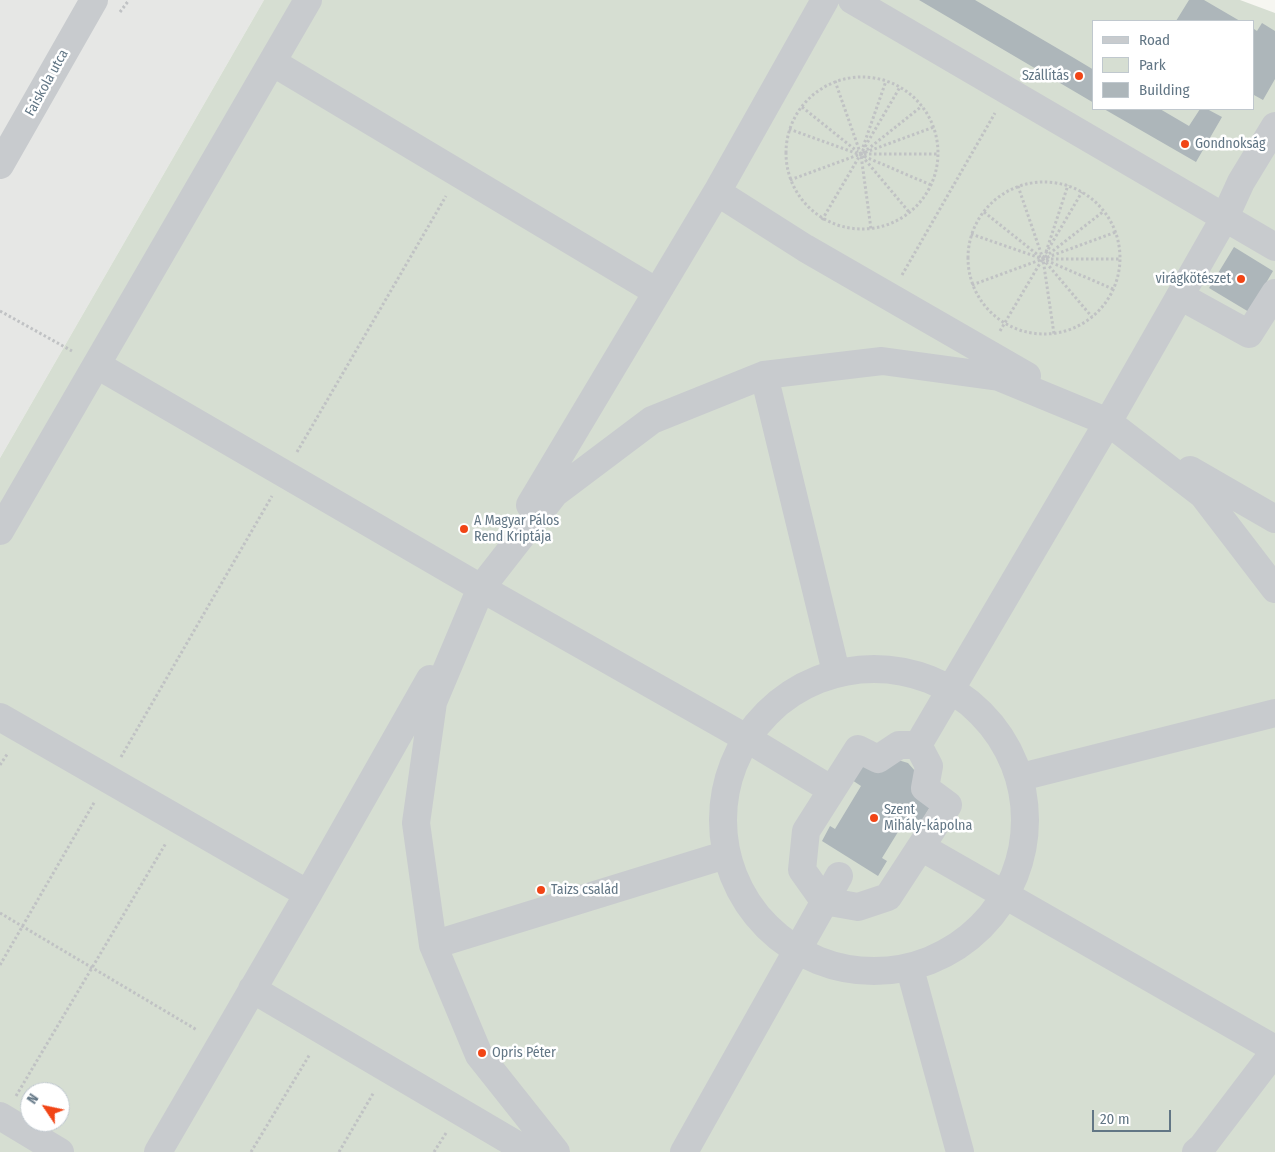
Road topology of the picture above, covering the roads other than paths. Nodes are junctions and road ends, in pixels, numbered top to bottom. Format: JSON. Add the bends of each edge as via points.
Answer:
{"nodes":[{"id":1,"x":94,"y":0,"type":"edge"},
{"id":2,"x":308,"y":0,"type":"edge"},
{"id":3,"x":825,"y":0,"type":"edge"},
{"id":4,"x":852,"y":0,"type":"edge"},
{"id":5,"x":272,"y":62,"type":"junction"},
{"id":6,"x":1275,"y":126,"type":"edge"},
{"id":7,"x":0,"y":166,"type":"edge"},
{"id":8,"x":716,"y":192,"type":"junction"},
{"id":9,"x":1225,"y":217,"type":"junction"},
{"id":10,"x":1275,"y":246,"type":"edge"},
{"id":11,"x":657,"y":292,"type":"junction"},
{"id":12,"x":1275,"y":293,"type":"edge"},
{"id":13,"x":1180,"y":296,"type":"junction"},
{"id":14,"x":97,"y":365,"type":"junction"},
{"id":15,"x":764,"y":375,"type":"junction"},
{"id":16,"x":1108,"y":422,"type":"junction"},
{"id":17,"x":1275,"y":519,"type":"edge"},
{"id":18,"x":0,"y":531,"type":"edge"},
{"id":19,"x":481,"y":588,"type":"junction"},
{"id":20,"x":1275,"y":589,"type":"edge"},
{"id":21,"x":836,"y":672,"type":"junction"},
{"id":22,"x":952,"y":688,"type":"junction"},
{"id":23,"x":1275,"y":713,"type":"edge"},
{"id":24,"x":0,"y":717,"type":"edge"},
{"id":25,"x":746,"y":738,"type":"junction"},
{"id":26,"x":918,"y":745,"type":"junction"},
{"id":27,"x":1021,"y":777,"type":"junction"},
{"id":28,"x":832,"y":790,"type":"junction"},
{"id":29,"x":921,"y":848,"type":"junction"},
{"id":30,"x":725,"y":855,"type":"junction"},
{"id":31,"x":839,"y":876,"type":"dead end"},
{"id":32,"x":308,"y":894,"type":"junction"},
{"id":33,"x":1007,"y":897,"type":"junction"},
{"id":34,"x":824,"y":901,"type":"junction"},
{"id":35,"x":433,"y":945,"type":"junction"},
{"id":36,"x":796,"y":950,"type":"junction"},
{"id":37,"x":910,"y":969,"type":"junction"},
{"id":38,"x":252,"y":989,"type":"junction"},
{"id":39,"x":1275,"y":1051,"type":"edge"},
{"id":40,"x":1,"y":1117,"type":"edge"},
{"id":41,"x":60,"y":1152,"type":"edge"},
{"id":42,"x":158,"y":1152,"type":"edge"},
{"id":43,"x":527,"y":1152,"type":"edge"},
{"id":44,"x":556,"y":1152,"type":"edge"},
{"id":45,"x":684,"y":1152,"type":"edge"},
{"id":46,"x":960,"y":1152,"type":"edge"},
{"id":47,"x":1196,"y":1152,"type":"edge"},
{"id":48,"x":1217,"y":1152,"type":"edge"}],
"edges":[{"from":1,"to":7,"type":"street","name":"Faiskola utca"},
{"from":2,"to":5,"type":"street"},
{"from":3,"to":8,"type":"street"},
{"from":4,"to":9,"type":"street"},
{"from":5,"to":11,"type":"street"},
{"from":5,"to":14,"type":"street"},
{"from":6,"to":9,"type":"street","via":[[1241,182]]},
{"from":8,"to":11,"type":"street"},
{"from":8,"to":16,"type":"street","via":[[805,248]]},
{"from":9,"to":10,"type":"street"},
{"from":9,"to":13,"type":"street"},
{"from":11,"to":19,"type":"street"},
{"from":12,"to":13,"type":"street","via":[[1249,334]]},
{"from":13,"to":16,"type":"street"},
{"from":14,"to":18,"type":"street"},
{"from":14,"to":19,"type":"street"},
{"from":15,"to":16,"type":"street","via":[[882,360],[999,377]]},
{"from":15,"to":19,"type":"street","via":[[644,426],[555,493]]},
{"from":15,"to":21,"type":"street"},
{"from":16,"to":17,"type":"street"},
{"from":16,"to":20,"type":"street","via":[[1203,495]]},
{"from":16,"to":22,"type":"street"},
{"from":19,"to":25,"type":"street"},
{"from":19,"to":32,"type":"street"},
{"from":19,"to":35,"type":"street","via":[[432,702],[416,823]]},
{"from":21,"to":22,"type":"street","via":[[895,668]]},
{"from":21,"to":25,"type":"street","via":[[785,697]]},
{"from":22,"to":26,"type":"street"},
{"from":22,"to":27,"type":"street","via":[[995,726]]},
{"from":23,"to":27,"type":"street"},
{"from":24,"to":32,"type":"street"},
{"from":25,"to":28,"type":"street"},
{"from":25,"to":30,"type":"street","via":[[724,794]]},
{"from":26,"to":28,"type":"street","via":[[899,745],[878,759],[858,749]]},
{"from":26,"to":29,"type":"street","via":[[929,766],[925,788],[948,805]]},
{"from":27,"to":33,"type":"street","via":[[1026,838]]},
{"from":28,"to":34,"type":"street","via":[[806,831],[802,870]]},
{"from":29,"to":33,"type":"street"},
{"from":29,"to":34,"type":"street","via":[[888,897],[858,907]]},
{"from":30,"to":35,"type":"street"},
{"from":30,"to":36,"type":"street","via":[[754,914]]},
{"from":31,"to":34,"type":"street"},
{"from":32,"to":38,"type":"street"},
{"from":33,"to":37,"type":"street","via":[[966,943]]},
{"from":33,"to":39,"type":"street"},
{"from":34,"to":36,"type":"street"},
{"from":35,"to":44,"type":"street","via":[[479,1055]]},
{"from":36,"to":37,"type":"street","via":[[804,956],[856,972]]},
{"from":36,"to":45,"type":"street"},
{"from":37,"to":46,"type":"street"},
{"from":38,"to":42,"type":"street"},
{"from":38,"to":43,"type":"street"},
{"from":39,"to":47,"type":"street"},
{"from":39,"to":48,"type":"street"},
{"from":40,"to":41,"type":"street"}]}
